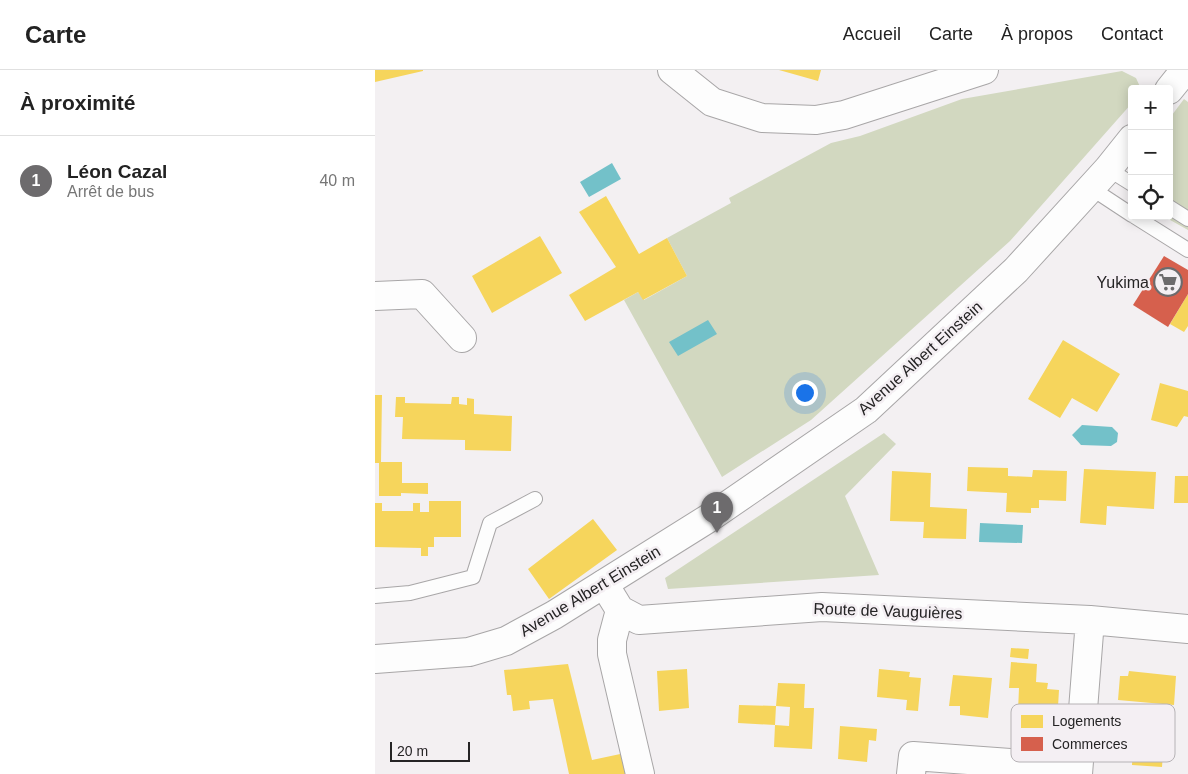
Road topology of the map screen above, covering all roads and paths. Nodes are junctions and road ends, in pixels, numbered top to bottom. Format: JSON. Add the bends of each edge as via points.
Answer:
{"nodes":[{"id":1,"x":672,"y":70,"type":"edge"},
{"id":2,"x":984,"y":70,"type":"edge"},
{"id":3,"x":1185,"y":70,"type":"edge"},
{"id":4,"x":1173,"y":85,"type":"edge"},
{"id":5,"x":1128,"y":144,"type":"edge"},
{"id":6,"x":1100,"y":178,"type":"junction"},
{"id":7,"x":1128,"y":183,"type":"edge"},
{"id":8,"x":1128,"y":210,"type":"edge"},
{"id":9,"x":1173,"y":210,"type":"edge"},
{"id":10,"x":1188,"y":219,"type":"edge"},
{"id":11,"x":1139,"y":220,"type":"edge"},
{"id":12,"x":1188,"y":250,"type":"edge"},
{"id":13,"x":375,"y":296,"type":"edge"},
{"id":14,"x":462,"y":338,"type":"dead end"},
{"id":15,"x":535,"y":499,"type":"dead end"},
{"id":16,"x":604,"y":584,"type":"junction"},
{"id":17,"x":375,"y":596,"type":"edge"},
{"id":18,"x":620,"y":610,"type":"junction"},
{"id":19,"x":1090,"y":620,"type":"junction"},
{"id":20,"x":1188,"y":629,"type":"edge"},
{"id":21,"x":375,"y":659,"type":"edge"},
{"id":22,"x":1083,"y":704,"type":"edge"},
{"id":23,"x":1078,"y":771,"type":"edge"},
{"id":24,"x":641,"y":774,"type":"edge"},
{"id":25,"x":911,"y":774,"type":"edge"}],
"edges":[{"from":1,"to":2,"type":"street","via":[[712,102],[762,118],[815,120],[844,115]]},
{"from":3,"to":4,"type":"street"},
{"from":5,"to":6,"type":"street","name":"Avenue Albert Einstein"},
{"from":6,"to":7,"type":"lane"},
{"from":6,"to":8,"type":"lane"},
{"from":6,"to":16,"type":"street","name":"Avenue Albert Einstein","via":[[1016,270],[866,410],[709,518]]},
{"from":9,"to":10,"type":"lane"},
{"from":11,"to":12,"type":"lane"},
{"from":13,"to":14,"type":"street","via":[[422,294]]},
{"from":15,"to":17,"type":"lane","via":[[490,523],[473,577],[410,593]]},
{"from":16,"to":18,"type":"street"},
{"from":16,"to":21,"type":"street","name":"Avenue Albert Einstein","via":[[506,641],[469,652]]},
{"from":18,"to":19,"type":"street","name":"Route de Vauguières","via":[[639,620],[822,607]]},
{"from":18,"to":24,"type":"street","via":[[612,640],[612,654]]},
{"from":19,"to":20,"type":"street","name":"Route de Vauguières"},
{"from":19,"to":22,"type":"street"},
{"from":23,"to":25,"type":"street","via":[[913,756]]}]}
